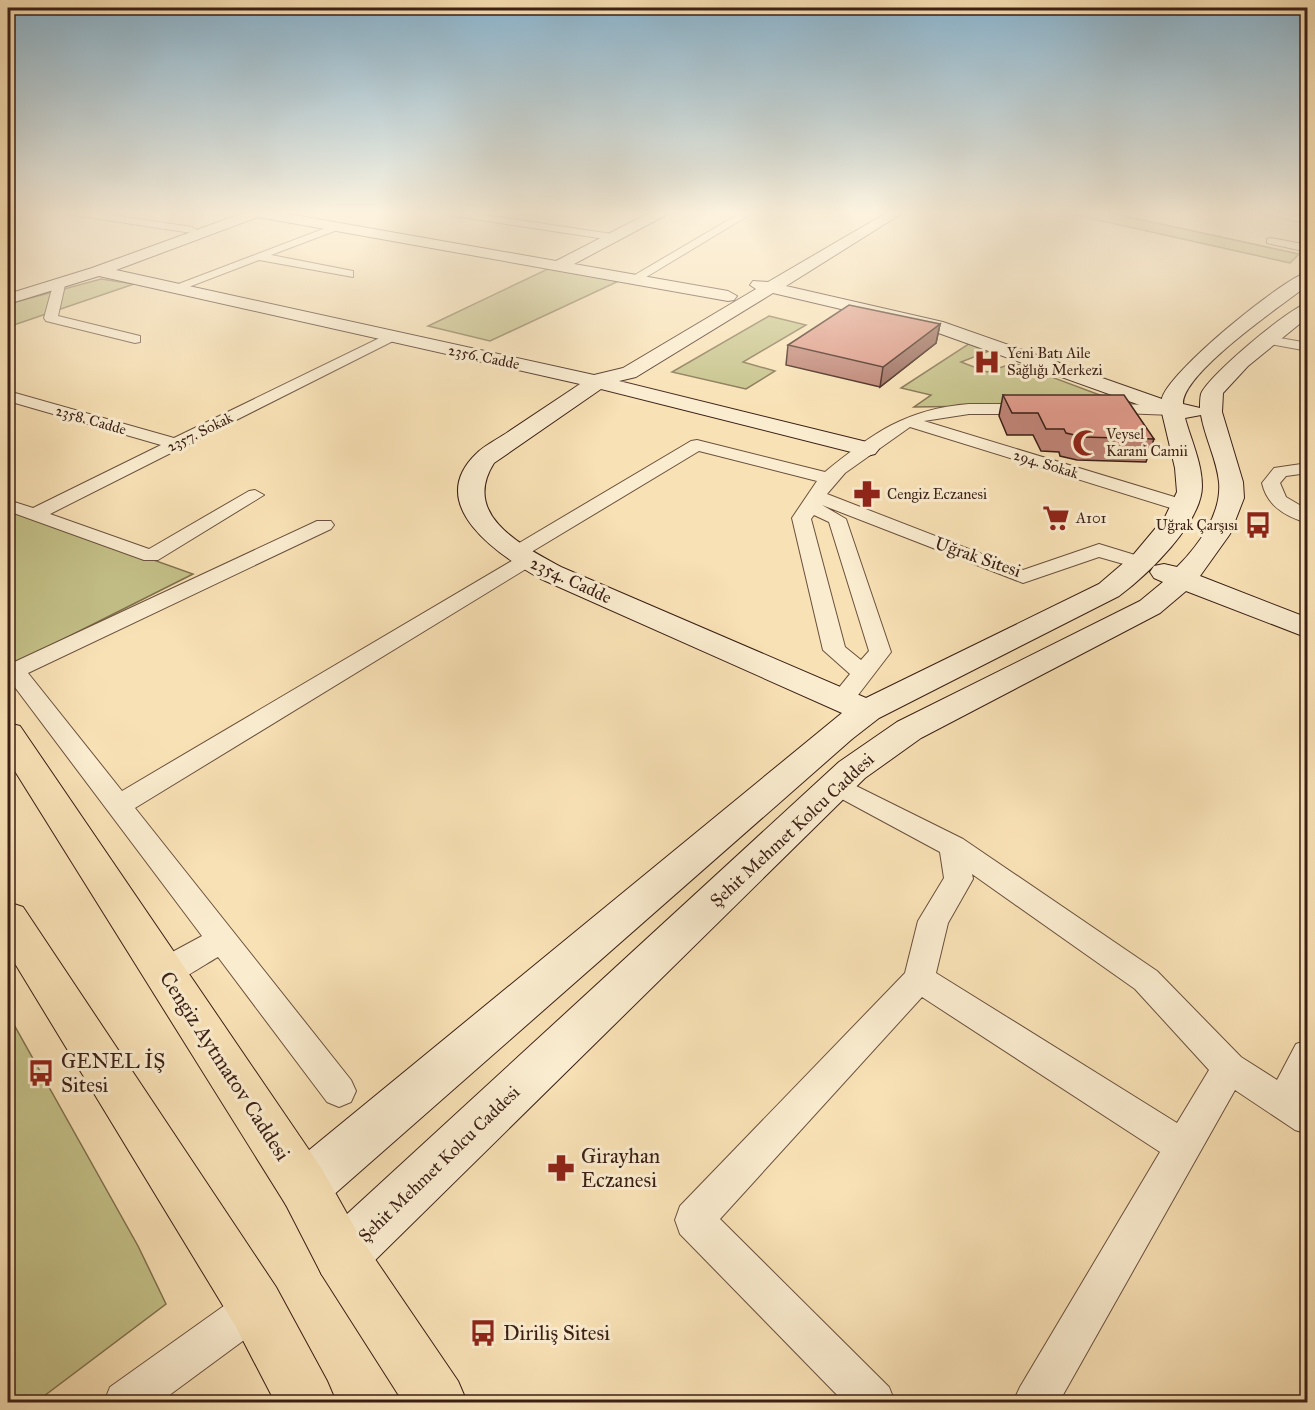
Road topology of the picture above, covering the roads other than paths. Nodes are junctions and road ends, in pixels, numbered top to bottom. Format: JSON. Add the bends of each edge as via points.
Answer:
{"nodes":[{"id":1,"x":52,"y":278,"type":"edge"},
{"id":2,"x":79,"y":278,"type":"edge"},
{"id":3,"x":128,"y":278,"type":"edge"},
{"id":4,"x":200,"y":278,"type":"edge"},
{"id":5,"x":627,"y":278,"type":"edge"},
{"id":6,"x":759,"y":278,"type":"edge"},
{"id":7,"x":786,"y":278,"type":"edge"},
{"id":8,"x":1307,"y":278,"type":"edge"},
{"id":9,"x":634,"y":279,"type":"joint"},
{"id":10,"x":750,"y":283,"type":"junction"},
{"id":11,"x":59,"y":285,"type":"junction"},
{"id":12,"x":771,"y":287,"type":"junction"},
{"id":13,"x":174,"y":288,"type":"junction"},
{"id":14,"x":8,"y":291,"type":"edge"},
{"id":15,"x":728,"y":296,"type":"junction"},
{"id":16,"x":8,"y":299,"type":"edge"},
{"id":17,"x":1308,"y":308,"type":"edge"},
{"id":18,"x":392,"y":336,"type":"junction"},
{"id":19,"x":135,"y":339,"type":"dead end"},
{"id":20,"x":1269,"y":340,"type":"junction"},
{"id":21,"x":1308,"y":347,"type":"edge"},
{"id":22,"x":602,"y":380,"type":"junction"},
{"id":23,"x":8,"y":396,"type":"edge"},
{"id":24,"x":1044,"y":409,"type":"edge"},
{"id":25,"x":1079,"y":409,"type":"edge"},
{"id":26,"x":1174,"y":415,"type":"junction"},
{"id":27,"x":1213,"y":419,"type":"junction"},
{"id":28,"x":908,"y":421,"type":"junction"},
{"id":29,"x":176,"y":444,"type":"junction"},
{"id":30,"x":867,"y":449,"type":"junction"},
{"id":31,"x":1308,"y":468,"type":"edge"},
{"id":32,"x":828,"y":478,"type":"junction"},
{"id":33,"x":255,"y":495,"type":"dead end"},
{"id":34,"x":815,"y":502,"type":"junction"},
{"id":35,"x":8,"y":505,"type":"edge"},
{"id":36,"x":1184,"y":506,"type":"junction"},
{"id":37,"x":34,"y":515,"type":"junction"},
{"id":38,"x":1308,"y":517,"type":"edge"},
{"id":39,"x":324,"y":525,"type":"dead end"},
{"id":40,"x":521,"y":557,"type":"junction"},
{"id":41,"x":1141,"y":563,"type":"junction"},
{"id":42,"x":1183,"y":579,"type":"junction"},
{"id":43,"x":1308,"y":629,"type":"edge"},
{"id":44,"x":862,"y":672,"type":"junction"},
{"id":45,"x":854,"y":706,"type":"junction"},
{"id":46,"x":8,"y":734,"type":"edge"},
{"id":47,"x":836,"y":785,"type":"junction"},
{"id":48,"x":118,"y":806,"type":"junction"},
{"id":49,"x":953,"y":846,"type":"junction"},
{"id":50,"x":8,"y":918,"type":"edge"},
{"id":51,"x":222,"y":940,"type":"junction"},
{"id":52,"x":163,"y":972,"type":"junction"},
{"id":53,"x":919,"y":979,"type":"junction"},
{"id":54,"x":1308,"y":1055,"type":"edge"},
{"id":55,"x":1229,"y":1068,"type":"junction"},
{"id":56,"x":339,"y":1091,"type":"dead end"},
{"id":57,"x":1295,"y":1111,"type":"edge"},
{"id":58,"x":1183,"y":1147,"type":"junction"},
{"id":59,"x":304,"y":1187,"type":"junction"},
{"id":60,"x":341,"y":1256,"type":"junction"},
{"id":61,"x":256,"y":1307,"type":"junction"},
{"id":62,"x":125,"y":1402,"type":"edge"},
{"id":63,"x":306,"y":1402,"type":"edge"},
{"id":64,"x":437,"y":1402,"type":"edge"},
{"id":65,"x":874,"y":1402,"type":"edge"},
{"id":66,"x":1035,"y":1402,"type":"edge"}],
"edges":[{"from":1,"to":14,"type":"street"},
{"from":2,"to":11,"type":"street"},
{"from":3,"to":13,"type":"street","name":"2356. Cadde"},
{"from":4,"to":13,"type":"street"},
{"from":5,"to":9,"type":"street"},
{"from":6,"to":10,"type":"street","name":"2354. Cadde"},
{"from":7,"to":12,"type":"street","name":"2354. Cadde"},
{"from":8,"to":26,"type":"street","via":[[1186,375],[1172,396]]},
{"from":9,"to":15,"type":"street"},
{"from":10,"to":12,"type":"street"},
{"from":10,"to":15,"type":"street","name":"2354. Cadde"},
{"from":11,"to":16,"type":"street"},
{"from":11,"to":19,"type":"street","via":[[51,318]]},
{"from":12,"to":22,"type":"street","name":"2354. Cadde","via":[[629,373]]},
{"from":12,"to":26,"type":"street","via":[[936,326]]},
{"from":13,"to":18,"type":"street","name":"2356. Cadde"},
{"from":15,"to":22,"type":"street","name":"2354. Cadde","via":[[604,367]]},
{"from":17,"to":20,"type":"street","name":"Şehit Mehmet Kolcu Caddesi"},
{"from":18,"to":22,"type":"street","name":"2356. Cadde"},
{"from":18,"to":29,"type":"street","name":"2357. Sokak"},
{"from":20,"to":21,"type":"street"},
{"from":20,"to":27,"type":"street","name":"Şehit Mehmet Kolcu Caddesi","via":[[1213,392]]},
{"from":22,"to":30,"type":"street","name":"2356. Cadde"},
{"from":22,"to":40,"type":"street","name":"2354. Cadde","via":[[485,458],[472,475],[470,496],[482,521],[494,537]]},
{"from":23,"to":29,"type":"street","name":"2358. Cadde"},
{"from":24,"to":28,"type":"street","via":[[950,409]]},
{"from":25,"to":26,"type":"street"},
{"from":26,"to":27,"type":"street"},
{"from":26,"to":36,"type":"street","via":[[1189,477]]},
{"from":27,"to":42,"type":"street","name":"Şehit Mehmet Kolcu Caddesi","via":[[1231,481],[1231,504],[1220,528]]},
{"from":28,"to":30,"type":"street"},
{"from":28,"to":36,"type":"street","name":"294. Sokak"},
{"from":29,"to":37,"type":"street","name":"2357. Sokak"},
{"from":30,"to":32,"type":"street"},
{"from":31,"to":38,"type":"street","via":[[1280,472],[1271,483],[1278,501]]},
{"from":32,"to":34,"type":"street"},
{"from":32,"to":40,"type":"street","via":[[697,446]]},
{"from":33,"to":37,"type":"street","via":[[151,556]]},
{"from":34,"to":41,"type":"street","name":"Uğrak Sitesi","via":[[1023,577],[1100,550]]},
{"from":34,"to":44,"type":"street","via":[[801,518],[834,650]]},
{"from":34,"to":44,"type":"street","via":[[837,519],[880,652]]},
{"from":35,"to":37,"type":"street"},
{"from":36,"to":41,"type":"street"},
{"from":39,"to":48,"type":"street","via":[[14,671]]},
{"from":40,"to":45,"type":"street","name":"2354. Cadde"},
{"from":40,"to":48,"type":"street"},
{"from":41,"to":42,"type":"street"},
{"from":41,"to":45,"type":"street","via":[[1109,590]]},
{"from":42,"to":43,"type":"street"},
{"from":42,"to":47,"type":"street","name":"Şehit Mehmet Kolcu Caddesi","via":[[1150,607],[909,730]]},
{"from":44,"to":45,"type":"street"},
{"from":45,"to":59,"type":"street","via":[[814,751]]},
{"from":46,"to":52,"type":"main road","name":"Cengiz Aytmatov Caddesi"},
{"from":47,"to":49,"type":"street"},
{"from":47,"to":60,"type":"street","name":"Şehit Mehmet Kolcu Caddesi"},
{"from":48,"to":51,"type":"street"},
{"from":49,"to":53,"type":"street","via":[[959,879],[933,921]]},
{"from":49,"to":55,"type":"street","via":[[1146,980]]},
{"from":50,"to":61,"type":"main road"},
{"from":51,"to":52,"type":"street"},
{"from":51,"to":56,"type":"street"},
{"from":52,"to":59,"type":"main road","name":"Cengiz Aytmatov Caddesi"},
{"from":53,"to":58,"type":"street"},
{"from":53,"to":65,"type":"street","via":[[694,1220]]},
{"from":54,"to":57,"type":"street"},
{"from":55,"to":57,"type":"street"},
{"from":55,"to":58,"type":"street"},
{"from":58,"to":66,"type":"street"},
{"from":59,"to":60,"type":"main road","name":"Cengiz Aytmatov Caddesi"},
{"from":60,"to":64,"type":"main road","name":"Cengiz Aytmatov Caddesi"},
{"from":61,"to":62,"type":"street"},
{"from":61,"to":63,"type":"main road"}]}
